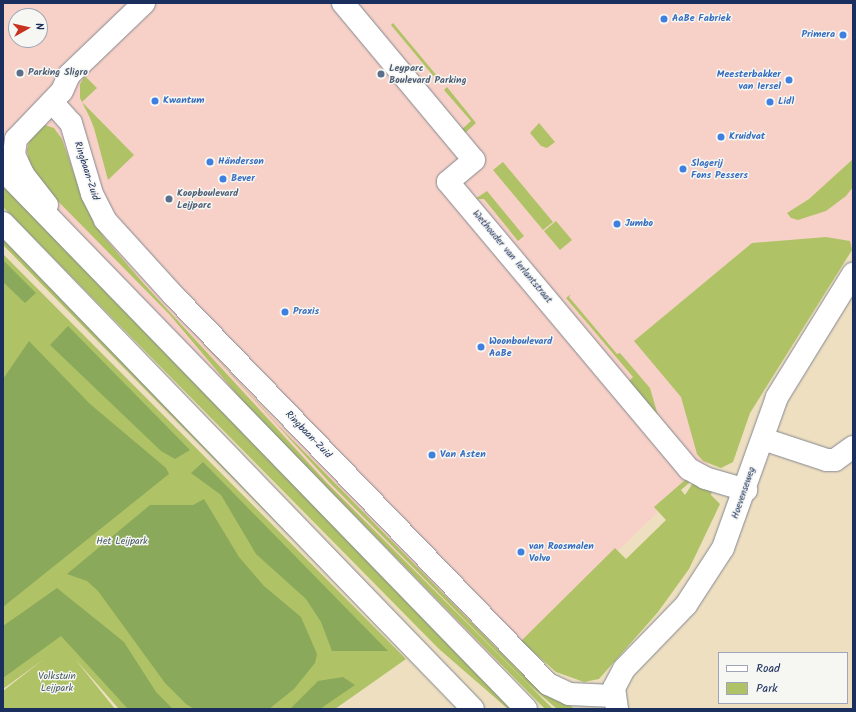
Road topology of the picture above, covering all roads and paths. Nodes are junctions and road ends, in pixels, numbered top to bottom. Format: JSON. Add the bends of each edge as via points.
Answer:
{"nodes":[{"id":1,"x":144,"y":3,"type":"edge"},
{"id":2,"x":343,"y":3,"type":"edge"},
{"id":3,"x":52,"y":102,"type":"junction"},
{"id":4,"x":3,"y":170,"type":"edge"},
{"id":5,"x":52,"y":219,"type":"junction"},
{"id":6,"x":3,"y":223,"type":"edge"},
{"id":7,"x":853,"y":274,"type":"edge"},
{"id":8,"x":763,"y":439,"type":"junction"},
{"id":9,"x":853,"y":447,"type":"edge"},
{"id":10,"x":746,"y":490,"type":"junction"},
{"id":11,"x":615,"y":703,"type":"edge"},
{"id":12,"x":473,"y":709,"type":"edge"},
{"id":13,"x":526,"y":709,"type":"edge"}],
"edges":[{"from":1,"to":3,"type":"street","via":[[69,75],[62,91]]},
{"from":2,"to":10,"type":"street","name":"Wethouder van Ierlantstraat","via":[[474,160],[448,182],[689,469],[704,478]]},
{"from":3,"to":5,"type":"street","via":[[23,128],[16,139],[14,155],[23,174],[45,199]]},
{"from":3,"to":11,"type":"street","name":"Ringbaan-Zuid","via":[[71,123],[92,194],[105,220],[173,295],[548,684],[575,695]]},
{"from":4,"to":5,"type":"street"},
{"from":5,"to":13,"type":"street"},
{"from":6,"to":12,"type":"street"},
{"from":7,"to":8,"type":"street","name":"Hoevenseweg","via":[[777,397]]},
{"from":8,"to":9,"type":"street","via":[[827,460],[835,460]]},
{"from":8,"to":10,"type":"street","name":"Hoevenseweg"},
{"from":10,"to":11,"type":"street","name":"Hoevenseweg","via":[[723,548],[686,605],[624,669]]}]}
